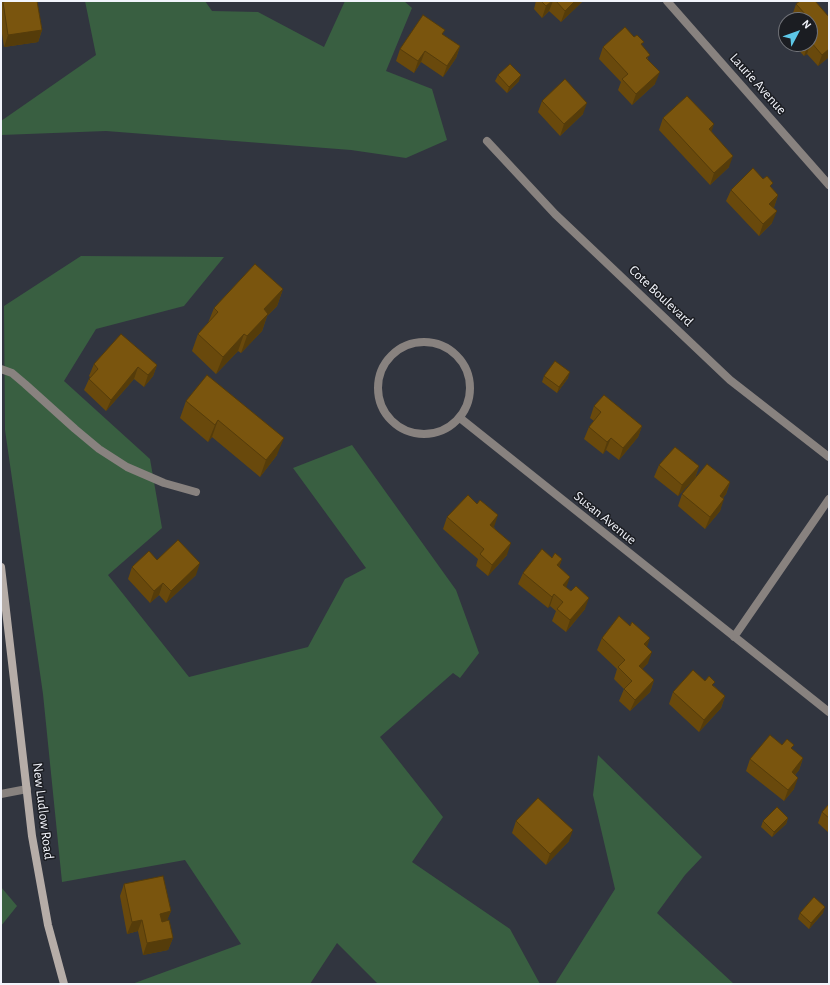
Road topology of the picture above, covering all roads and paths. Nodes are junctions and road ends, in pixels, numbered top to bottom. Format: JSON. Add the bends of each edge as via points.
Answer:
{"nodes":[{"id":1,"x":667,"y":1,"type":"edge"},
{"id":2,"x":487,"y":141,"type":"dead end"},
{"id":3,"x":829,"y":185,"type":"edge"},
{"id":4,"x":1,"y":369,"type":"edge"},
{"id":5,"x":460,"y":418,"type":"junction"},
{"id":6,"x":829,"y":457,"type":"edge"},
{"id":7,"x":196,"y":492,"type":"dead end"},
{"id":8,"x":829,"y":500,"type":"edge"},
{"id":9,"x":1,"y":567,"type":"edge"},
{"id":10,"x":734,"y":637,"type":"junction"},
{"id":11,"x":829,"y":712,"type":"edge"},
{"id":12,"x":27,"y":788,"type":"junction"},
{"id":13,"x":1,"y":794,"type":"edge"},
{"id":14,"x":64,"y":984,"type":"edge"}],
"edges":[{"from":1,"to":3,"type":"street","name":"Laurie Avenue"},
{"from":2,"to":6,"type":"street","name":"Cote Boulevard","via":[[555,214],[730,380]]},
{"from":4,"to":7,"type":"street","via":[[26,384],[99,449],[127,467],[164,483]]},
{"from":5,"to":5,"type":"street","via":[[468,403],[469,378],[462,362],[451,350],[436,343],[419,342],[403,347],[389,357],[380,373],[378,392],[382,409],[394,424],[410,432],[428,434],[446,429]]},
{"from":5,"to":10,"type":"street","name":"Susan Avenue"},
{"from":8,"to":10,"type":"street"},
{"from":9,"to":12,"type":"street","name":"New Ludlow Road"},
{"from":10,"to":11,"type":"street","name":"Susan Avenue"},
{"from":12,"to":13,"type":"street"},
{"from":12,"to":14,"type":"street","name":"New Ludlow Road","via":[[40,883]]}]}
